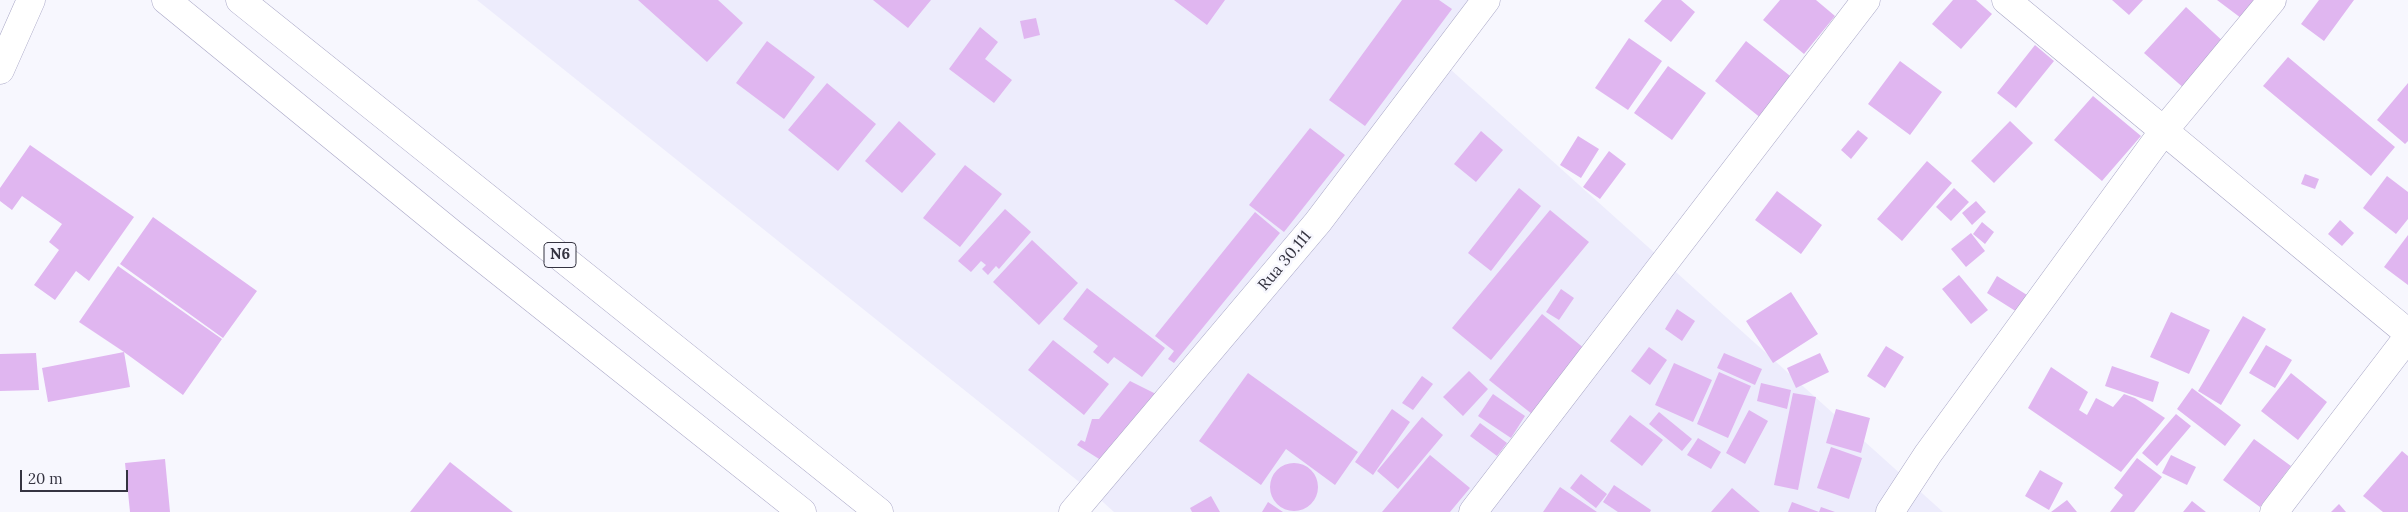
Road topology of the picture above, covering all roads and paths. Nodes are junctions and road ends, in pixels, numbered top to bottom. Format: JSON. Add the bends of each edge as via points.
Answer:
{"nodes":[{"id":1,"x":31,"y":0,"type":"edge"},
{"id":2,"x":166,"y":0,"type":"edge"},
{"id":3,"x":240,"y":0,"type":"edge"},
{"id":4,"x":1486,"y":0,"type":"edge"},
{"id":5,"x":1866,"y":0,"type":"edge"},
{"id":6,"x":2006,"y":0,"type":"edge"},
{"id":7,"x":2272,"y":0,"type":"edge"},
{"id":8,"x":0,"y":70,"type":"edge"},
{"id":9,"x":2165,"y":129,"type":"junction"},
{"id":10,"x":2408,"y":333,"type":"edge"},
{"id":11,"x":2408,"y":338,"type":"edge"},
{"id":12,"x":802,"y":512,"type":"edge"},
{"id":13,"x":879,"y":512,"type":"edge"},
{"id":14,"x":1073,"y":512,"type":"edge"},
{"id":15,"x":1473,"y":512,"type":"edge"},
{"id":16,"x":1890,"y":512,"type":"edge"},
{"id":17,"x":2274,"y":512,"type":"edge"}],
"edges":[{"from":1,"to":8,"type":"main road"},
{"from":2,"to":12,"type":"main road","via":[[456,237]]},
{"from":3,"to":13,"type":"main road","number":"N6"},
{"from":4,"to":14,"type":"main road","name":"Rua 30.111","via":[[1318,222]]},
{"from":5,"to":15,"type":"main road"},
{"from":6,"to":9,"type":"main road"},
{"from":7,"to":9,"type":"main road"},
{"from":9,"to":10,"type":"main road"},
{"from":9,"to":16,"type":"main road","via":[[1928,454]]},
{"from":11,"to":17,"type":"main road"}]}
